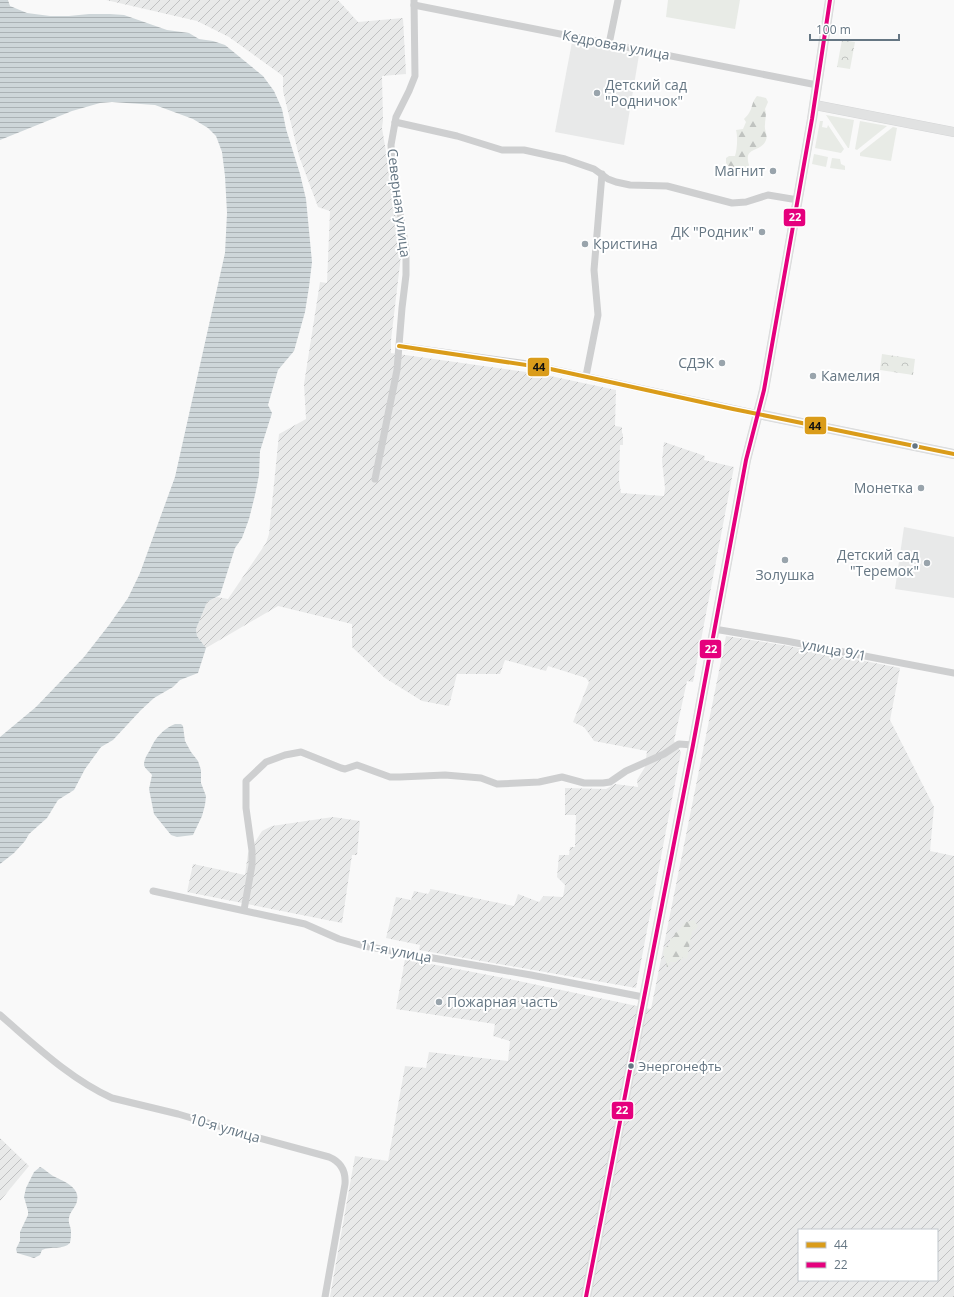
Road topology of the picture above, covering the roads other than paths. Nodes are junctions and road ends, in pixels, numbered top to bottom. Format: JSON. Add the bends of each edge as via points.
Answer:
{"nodes":[{"id":1,"x":618,"y":0,"type":"edge"},
{"id":2,"x":830,"y":0,"type":"edge"},
{"id":3,"x":414,"y":3,"type":"edge"},
{"id":4,"x":609,"y":44,"type":"junction"},
{"id":5,"x":817,"y":85,"type":"junction"},
{"id":6,"x":815,"y":105,"type":"junction"},
{"id":7,"x":395,"y":122,"type":"junction"},
{"id":8,"x":954,"y":132,"type":"edge"},
{"id":9,"x":602,"y":174,"type":"junction"},
{"id":10,"x":798,"y":200,"type":"junction"},
{"id":11,"x":400,"y":346,"type":"junction"},
{"id":12,"x":586,"y":376,"type":"junction"},
{"id":13,"x":758,"y":414,"type":"junction"},
{"id":14,"x":954,"y":454,"type":"edge"},
{"id":15,"x":375,"y":479,"type":"dead end"},
{"id":16,"x":714,"y":629,"type":"junction"},
{"id":17,"x":954,"y":673,"type":"edge"},
{"id":18,"x":693,"y":745,"type":"junction"},
{"id":19,"x":153,"y":891,"type":"dead end"},
{"id":20,"x":244,"y":910,"type":"junction"},
{"id":21,"x":643,"y":997,"type":"junction"},
{"id":22,"x":0,"y":1015,"type":"edge"},
{"id":23,"x":325,"y":1297,"type":"edge"},
{"id":24,"x":586,"y":1297,"type":"edge"}],
"edges":[{"from":1,"to":4,"type":"street"},
{"from":2,"to":5,"type":"street"},
{"from":3,"to":4,"type":"street","name":"Кедровая улица"},
{"from":3,"to":7,"type":"street","name":"Северная улица","via":[[415,76]]},
{"from":4,"to":5,"type":"street","name":"Кедровая улица"},
{"from":5,"to":6,"type":"street"},
{"from":6,"to":8,"type":"street"},
{"from":6,"to":10,"type":"street"},
{"from":7,"to":9,"type":"street","via":[[461,137],[502,150],[524,150],[565,159]]},
{"from":7,"to":11,"type":"street","name":"Северная улица","via":[[391,152],[407,261]]},
{"from":9,"to":10,"type":"street","via":[[616,182],[667,186],[732,203],[746,202],[768,195]]},
{"from":9,"to":12,"type":"street","via":[[594,270],[598,315]]},
{"from":10,"to":13,"type":"street","via":[[766,383]]},
{"from":11,"to":12,"type":"street","via":[[528,364]]},
{"from":11,"to":15,"type":"street","name":"Северная улица"},
{"from":12,"to":13,"type":"street"},
{"from":13,"to":14,"type":"street"},
{"from":13,"to":16,"type":"street","via":[[746,460]]},
{"from":16,"to":17,"type":"street","name":"улица 9/1"},
{"from":16,"to":18,"type":"street"},
{"from":18,"to":20,"type":"street","via":[[679,744],[610,782],[603,783],[579,782],[562,777],[539,782],[498,784],[481,778],[445,774],[395,777],[357,765],[341,768],[301,752],[285,755],[266,762],[246,781],[252,865]]},
{"from":18,"to":21,"type":"street"},
{"from":19,"to":20,"type":"street","name":"11-я улица"},
{"from":20,"to":21,"type":"street","name":"11-я улица","via":[[304,924],[339,939],[364,946]]},
{"from":21,"to":24,"type":"street"},
{"from":22,"to":23,"type":"street","name":"10-я улица","via":[[58,1065],[112,1098],[329,1156],[337,1161],[344,1173],[345,1184]]}]}
